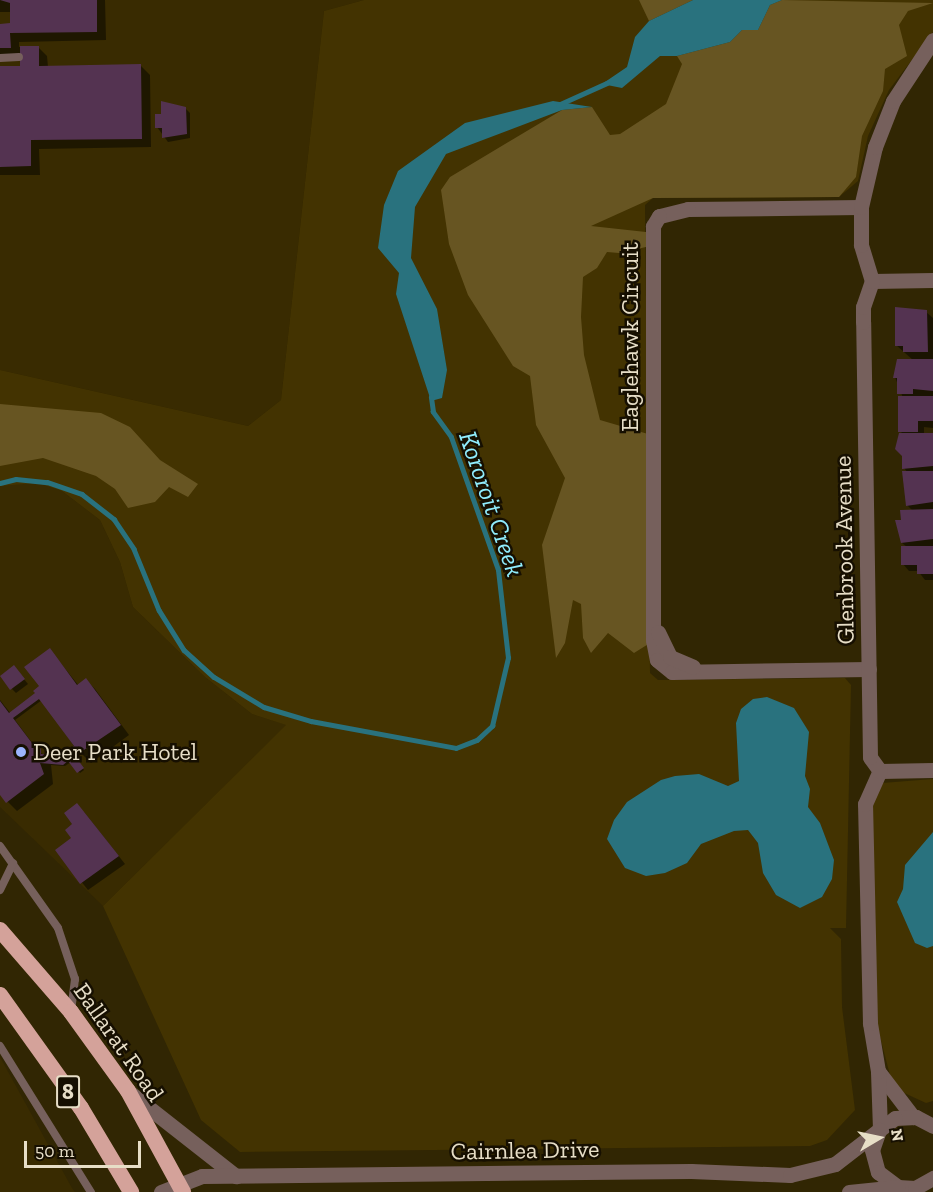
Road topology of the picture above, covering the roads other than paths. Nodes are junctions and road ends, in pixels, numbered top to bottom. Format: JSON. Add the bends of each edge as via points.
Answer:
{"nodes":[{"id":1,"x":933,"y":40,"type":"edge"},
{"id":2,"x":19,"y":57,"type":"dead end"},
{"id":3,"x":0,"y":58,"type":"edge"},
{"id":4,"x":861,"y":207,"type":"junction"},
{"id":5,"x":933,"y":280,"type":"edge"},
{"id":6,"x":872,"y":281,"type":"junction"},
{"id":7,"x":869,"y":669,"type":"junction"},
{"id":8,"x":933,"y":770,"type":"edge"},
{"id":9,"x":880,"y":771,"type":"junction"},
{"id":10,"x":0,"y":846,"type":"edge"},
{"id":11,"x":12,"y":863,"type":"junction"},
{"id":12,"x":0,"y":871,"type":"edge"},
{"id":13,"x":0,"y":890,"type":"edge"},
{"id":14,"x":0,"y":930,"type":"edge"},
{"id":15,"x":0,"y":995,"type":"edge"},
{"id":16,"x":71,"y":1012,"type":"junction"},
{"id":17,"x":0,"y":1046,"type":"edge"},
{"id":18,"x":878,"y":1071,"type":"junction"},
{"id":19,"x":128,"y":1091,"type":"junction"},
{"id":20,"x":933,"y":1114,"type":"edge"},
{"id":21,"x":915,"y":1117,"type":"junction"},
{"id":22,"x":933,"y":1126,"type":"edge"},
{"id":23,"x":880,"y":1130,"type":"junction"},
{"id":24,"x":236,"y":1176,"type":"junction"},
{"id":25,"x":933,"y":1178,"type":"edge"},
{"id":26,"x":181,"y":1188,"type":"edge"},
{"id":27,"x":904,"y":1189,"type":"edge"},
{"id":28,"x":91,"y":1192,"type":"edge"},
{"id":29,"x":131,"y":1192,"type":"edge"},
{"id":30,"x":161,"y":1192,"type":"edge"},
{"id":31,"x":849,"y":1192,"type":"edge"}],
"edges":[{"from":1,"to":4,"type":"street","via":[[893,101],[875,147]]},
{"from":2,"to":3,"type":"lane"},
{"from":4,"to":6,"type":"street","via":[[861,244]]},
{"from":4,"to":7,"type":"street","name":"Eaglehawk Circuit","via":[[688,209],[659,216],[653,226],[656,626],[670,657],[707,671]]},
{"from":5,"to":6,"type":"street"},
{"from":6,"to":7,"type":"street","name":"Glenbrook Avenue","via":[[863,315]]},
{"from":7,"to":9,"type":"street","name":"Glenbrook Avenue","via":[[870,757]]},
{"from":8,"to":9,"type":"street"},
{"from":9,"to":18,"type":"street","via":[[865,804],[870,1023]]},
{"from":10,"to":11,"type":"lane"},
{"from":11,"to":12,"type":"lane"},
{"from":11,"to":13,"type":"lane"},
{"from":11,"to":16,"type":"lane","via":[[58,928],[75,979]]},
{"from":14,"to":16,"type":"highway","name":"Ballarat Road","number":"8"},
{"from":15,"to":29,"type":"highway","number":"8","via":[[81,1108]]},
{"from":16,"to":19,"type":"highway","name":"Ballarat Road","number":"8"},
{"from":17,"to":28,"type":"lane"},
{"from":18,"to":21,"type":"street"},
{"from":18,"to":23,"type":"street"},
{"from":19,"to":24,"type":"street"},
{"from":19,"to":26,"type":"highway","name":"Ballarat Road","number":"8"},
{"from":20,"to":21,"type":"street"},
{"from":21,"to":22,"type":"street"},
{"from":21,"to":23,"type":"street","name":"Cairnlea Drive","via":[[895,1118]]},
{"from":23,"to":24,"type":"street","name":"Cairnlea Drive","via":[[835,1164],[790,1175],[692,1171]]},
{"from":23,"to":27,"type":"street","via":[[873,1160],[878,1172]]},
{"from":24,"to":26,"type":"street","name":"Cairnlea Drive","via":[[202,1176]]},
{"from":25,"to":27,"type":"street"},
{"from":26,"to":30,"type":"street","name":"Cairnlea Drive"},
{"from":27,"to":31,"type":"street"}]}
